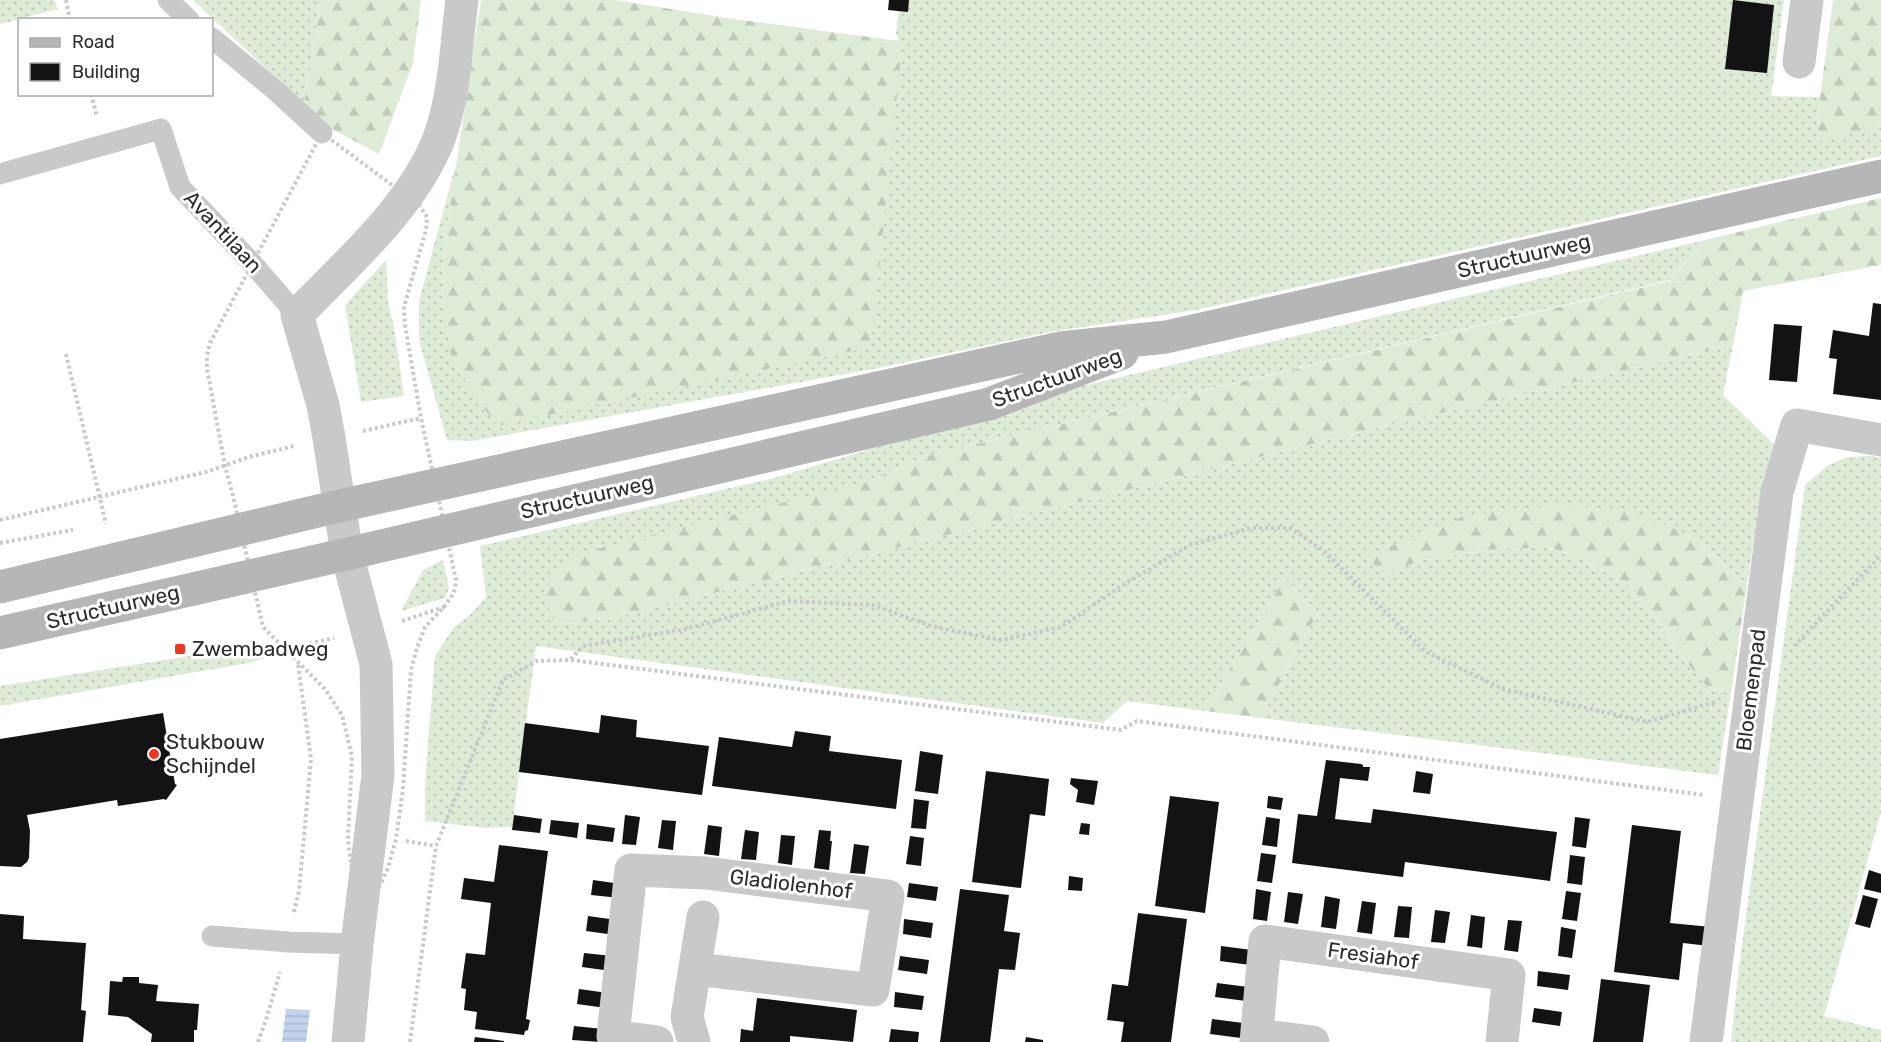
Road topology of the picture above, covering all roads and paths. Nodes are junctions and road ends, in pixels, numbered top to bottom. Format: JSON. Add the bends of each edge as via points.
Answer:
{"nodes":[{"id":1,"x":66,"y":0,"type":"edge"},
{"id":2,"x":168,"y":0,"type":"edge"},
{"id":3,"x":462,"y":0,"type":"edge"},
{"id":4,"x":1807,"y":0,"type":"edge"},
{"id":5,"x":70,"y":18,"type":"edge"},
{"id":6,"x":187,"y":18,"type":"edge"},
{"id":7,"x":213,"y":39,"type":"edge"},
{"id":8,"x":1798,"y":62,"type":"dead end"},
{"id":9,"x":322,"y":133,"type":"junction"},
{"id":10,"x":0,"y":174,"type":"edge"},
{"id":11,"x":1881,"y":176,"type":"edge"},
{"id":12,"x":408,"y":197,"type":"junction"},
{"id":13,"x":252,"y":263,"type":"junction"},
{"id":14,"x":297,"y":315,"type":"junction"},
{"id":15,"x":1166,"y":337,"type":"junction"},
{"id":16,"x":66,"y":354,"type":"dead end"},
{"id":17,"x":421,"y":418,"type":"dead end"},
{"id":18,"x":329,"y":438,"type":"junction"},
{"id":19,"x":1881,"y":440,"type":"edge"},
{"id":20,"x":100,"y":498,"type":"junction"},
{"id":21,"x":339,"y":506,"type":"junction"},
{"id":22,"x":0,"y":520,"type":"edge"},
{"id":23,"x":106,"y":524,"type":"dead end"},
{"id":24,"x":346,"y":554,"type":"junction"},
{"id":25,"x":1881,"y":555,"type":"edge"},
{"id":26,"x":0,"y":587,"type":"edge"},
{"id":27,"x":0,"y":633,"type":"edge"},
{"id":28,"x":1791,"y":648,"type":"dead end"},
{"id":29,"x":570,"y":660,"type":"junction"},
{"id":30,"x":298,"y":663,"type":"dead end"},
{"id":31,"x":1751,"y":691,"type":"junction"},
{"id":32,"x":1737,"y":800,"type":"junction"},
{"id":33,"x":396,"y":839,"type":"dead end"},
{"id":34,"x":436,"y":846,"type":"junction"},
{"id":35,"x":703,"y":917,"type":"dead end"},
{"id":36,"x":212,"y":936,"type":"dead end"},
{"id":37,"x":288,"y":942,"type":"junction"},
{"id":38,"x":357,"y":944,"type":"junction"},
{"id":39,"x":696,"y":969,"type":"junction"},
{"id":40,"x":1256,"y":1039,"type":"edge"},
{"id":41,"x":258,"y":1042,"type":"edge"},
{"id":42,"x":348,"y":1042,"type":"edge"},
{"id":43,"x":410,"y":1042,"type":"edge"},
{"id":44,"x":657,"y":1042,"type":"edge"},
{"id":45,"x":694,"y":1042,"type":"edge"},
{"id":46,"x":1313,"y":1042,"type":"edge"},
{"id":47,"x":1502,"y":1042,"type":"edge"},
{"id":48,"x":1706,"y":1042,"type":"edge"}],
"edges":[{"from":1,"to":5,"type":"path"},
{"from":2,"to":6,"type":"lane"},
{"from":3,"to":12,"type":"street","via":[[447,111],[438,141]]},
{"from":4,"to":8,"type":"street"},
{"from":7,"to":9,"type":"lane"},
{"from":9,"to":12,"type":"path"},
{"from":9,"to":13,"type":"path"},
{"from":10,"to":13,"type":"lane","name":"Avantilaan","via":[[161,129],[180,187]]},
{"from":11,"to":15,"type":"main road","name":"Structuurweg"},
{"from":12,"to":14,"type":"street"},
{"from":13,"to":14,"type":"lane","name":"Avantilaan"},
{"from":14,"to":18,"type":"street"},
{"from":15,"to":21,"type":"main road","name":"Structuurweg","via":[[1060,348]]},
{"from":15,"to":24,"type":"main road","name":"Structuurweg","via":[[989,404]]},
{"from":16,"to":20,"type":"path"},
{"from":17,"to":18,"type":"path"},
{"from":18,"to":20,"type":"path"},
{"from":18,"to":21,"type":"street"},
{"from":19,"to":31,"type":"street","name":"Bloemenpad","via":[[1797,425],[1776,492]]},
{"from":20,"to":22,"type":"path"},
{"from":20,"to":23,"type":"path"},
{"from":21,"to":24,"type":"street"},
{"from":21,"to":26,"type":"main road","name":"Structuurweg"},
{"from":24,"to":27,"type":"main road","name":"Structuurweg"},
{"from":24,"to":38,"type":"street","via":[[376,664],[378,775]]},
{"from":25,"to":28,"type":"path"},
{"from":29,"to":31,"type":"path","via":[[584,646],[686,629],[789,601],[873,605],[934,627],[1001,640],[1061,627],[1190,545],[1251,528],[1290,528],[1324,551],[1426,652],[1503,689],[1647,722]]},
{"from":29,"to":32,"type":"path","via":[[1121,730],[1137,721]]},
{"from":29,"to":34,"type":"path","via":[[536,661],[503,680]]},
{"from":30,"to":37,"type":"path","via":[[311,759],[299,891]]},
{"from":31,"to":32,"type":"street","name":"Bloemenpad"},
{"from":32,"to":48,"type":"street","name":"Bloemenpad"},
{"from":33,"to":34,"type":"path"},
{"from":34,"to":43,"type":"path"},
{"from":35,"to":39,"type":"street"},
{"from":36,"to":37,"type":"lane"},
{"from":37,"to":38,"type":"lane"},
{"from":37,"to":41,"type":"path"},
{"from":38,"to":42,"type":"street"},
{"from":39,"to":44,"type":"street","name":"Gladiolenhof","via":[[873,990],[888,896],[706,873],[631,870],[613,1036]]},
{"from":39,"to":45,"type":"street","via":[[687,1017]]},
{"from":40,"to":46,"type":"street","name":"Fresiahof"},
{"from":40,"to":47,"type":"street","name":"Fresiahof","via":[[1265,941],[1509,975]]}]}
